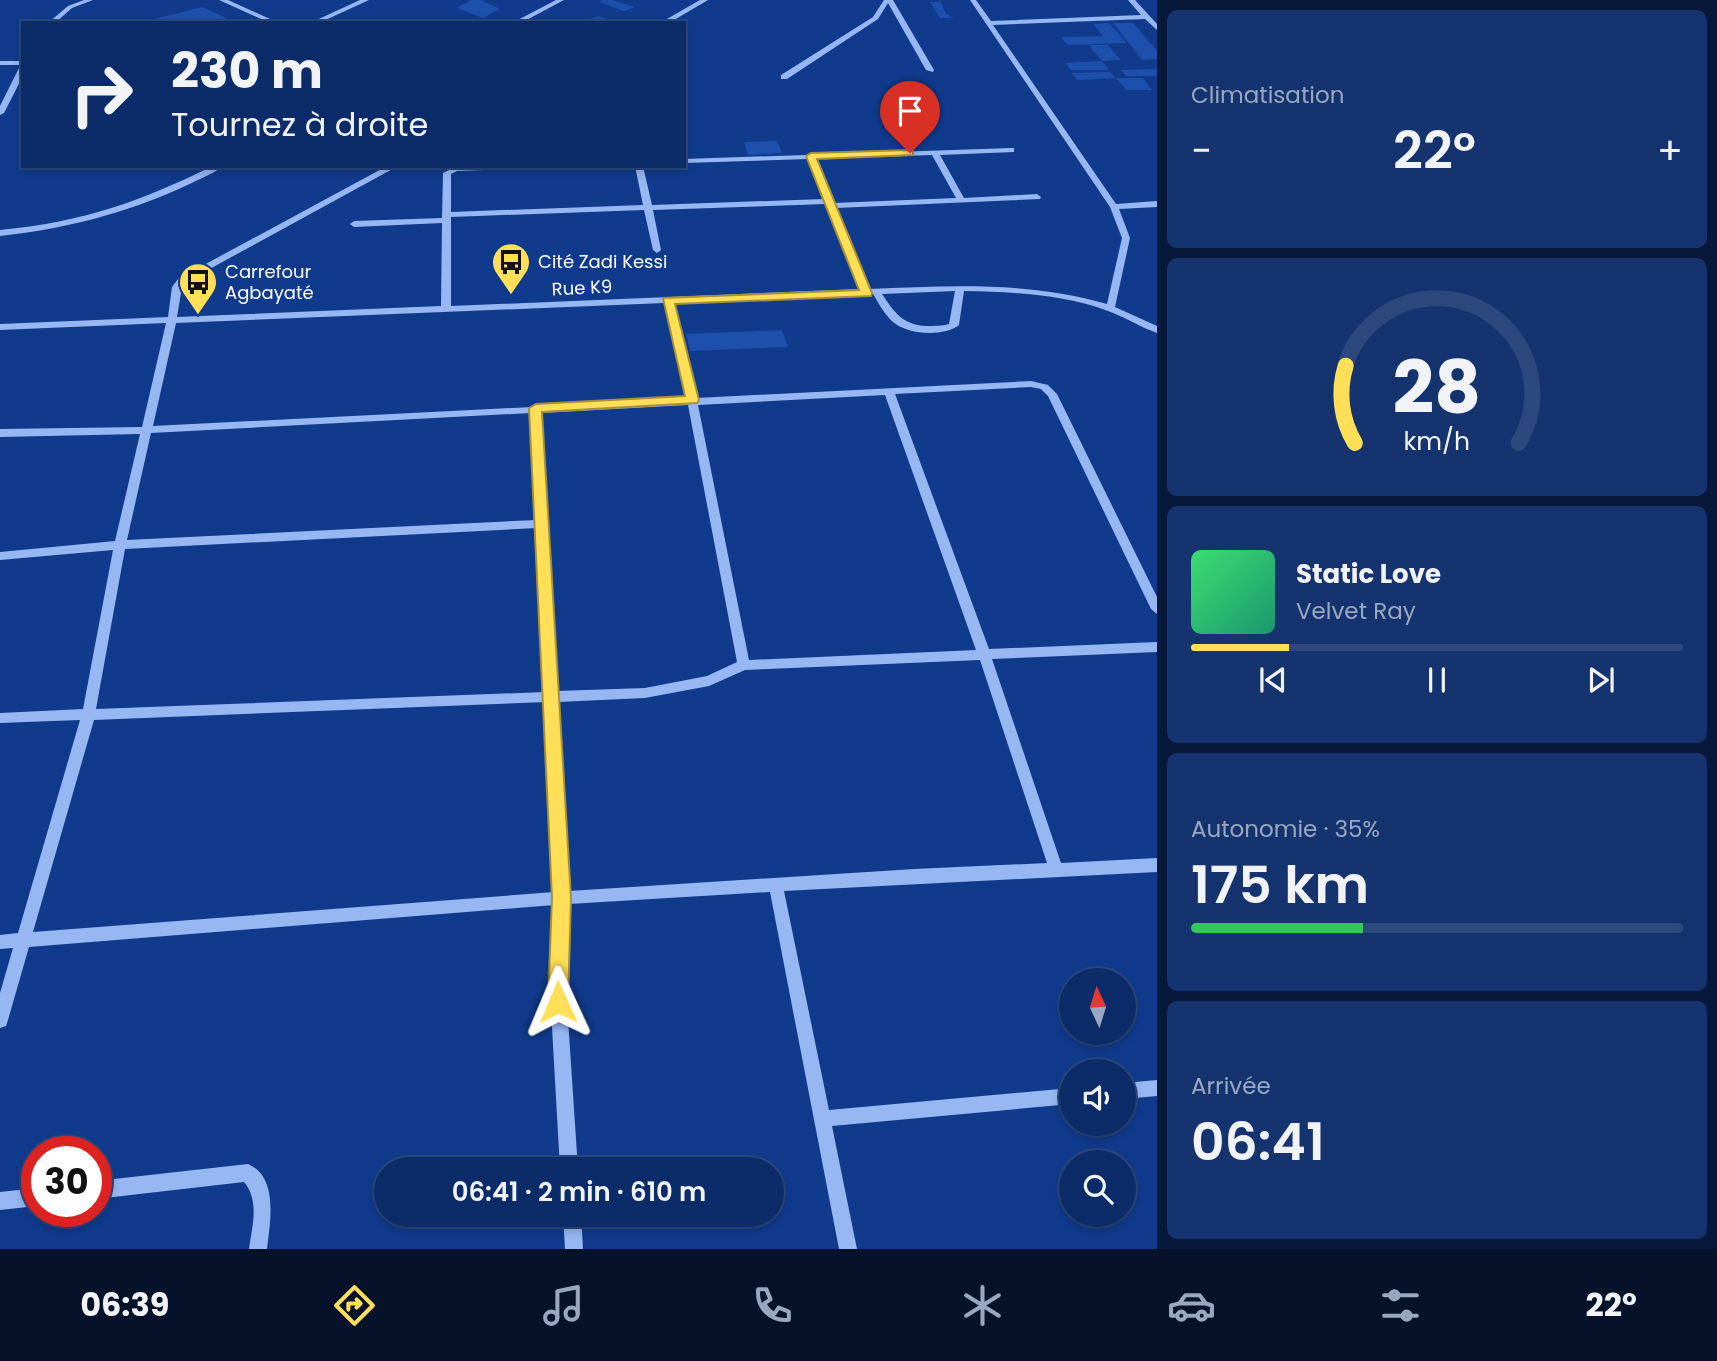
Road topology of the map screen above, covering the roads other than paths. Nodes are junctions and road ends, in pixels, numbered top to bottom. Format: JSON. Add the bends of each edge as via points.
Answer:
{"nodes":[{"id":1,"x":90,"y":0,"type":"edge"},
{"id":2,"x":222,"y":0,"type":"edge"},
{"id":3,"x":366,"y":0,"type":"edge"},
{"id":4,"x":561,"y":0,"type":"edge"},
{"id":5,"x":705,"y":0,"type":"edge"},
{"id":6,"x":888,"y":0,"type":"edge"},
{"id":7,"x":973,"y":0,"type":"edge"},
{"id":8,"x":1131,"y":0,"type":"edge"},
{"id":9,"x":1147,"y":17,"type":"junction"},
{"id":10,"x":53,"y":21,"type":"edge"},
{"id":11,"x":271,"y":21,"type":"edge"},
{"id":12,"x":318,"y":21,"type":"edge"},
{"id":13,"x":519,"y":21,"type":"edge"},
{"id":14,"x":667,"y":21,"type":"edge"},
{"id":15,"x":989,"y":23,"type":"junction"},
{"id":16,"x":1157,"y":28,"type":"edge"},
{"id":17,"x":21,"y":63,"type":"edge"},
{"id":18,"x":0,"y":64,"type":"edge"},
{"id":19,"x":930,"y":70,"type":"dead end"},
{"id":20,"x":21,"y":72,"type":"edge"},
{"id":21,"x":785,"y":77,"type":"dead end"},
{"id":22,"x":0,"y":113,"type":"edge"},
{"id":23,"x":1011,"y":150,"type":"dead end"},
{"id":24,"x":934,"y":152,"type":"junction"},
{"id":25,"x":811,"y":156,"type":"junction"},
{"id":26,"x":686,"y":161,"type":"edge"},
{"id":27,"x":216,"y":168,"type":"edge"},
{"id":28,"x":390,"y":168,"type":"edge"},
{"id":29,"x":502,"y":168,"type":"edge"},
{"id":30,"x":639,"y":168,"type":"edge"},
{"id":31,"x":1037,"y":197,"type":"dead end"},
{"id":32,"x":962,"y":201,"type":"junction"},
{"id":33,"x":830,"y":204,"type":"junction"},
{"id":34,"x":1157,"y":204,"type":"edge"},
{"id":35,"x":649,"y":207,"type":"junction"},
{"id":36,"x":1114,"y":207,"type":"junction"},
{"id":37,"x":448,"y":218,"type":"junction"},
{"id":38,"x":354,"y":224,"type":"dead end"},
{"id":39,"x":0,"y":233,"type":"edge"},
{"id":40,"x":657,"y":250,"type":"dead end"},
{"id":41,"x":960,"y":288,"type":"junction"},
{"id":42,"x":871,"y":293,"type":"junction"},
{"id":43,"x":668,"y":300,"type":"junction"},
{"id":44,"x":1111,"y":306,"type":"junction"},
{"id":45,"x":446,"y":310,"type":"junction"},
{"id":46,"x":172,"y":320,"type":"junction"},
{"id":47,"x":0,"y":327,"type":"edge"},
{"id":48,"x":1157,"y":330,"type":"edge"},
{"id":49,"x":888,"y":390,"type":"junction"},
{"id":50,"x":692,"y":400,"type":"junction"},
{"id":51,"x":536,"y":408,"type":"junction"},
{"id":52,"x":148,"y":430,"type":"junction"},
{"id":53,"x":0,"y":433,"type":"edge"},
{"id":54,"x":542,"y":524,"type":"junction"},
{"id":55,"x":120,"y":545,"type":"junction"},
{"id":56,"x":0,"y":556,"type":"edge"},
{"id":57,"x":1157,"y":608,"type":"edge"},
{"id":58,"x":1157,"y":647,"type":"edge"},
{"id":59,"x":984,"y":654,"type":"junction"},
{"id":60,"x":744,"y":665,"type":"junction"},
{"id":61,"x":551,"y":699,"type":"junction"},
{"id":62,"x":89,"y":713,"type":"junction"},
{"id":63,"x":0,"y":718,"type":"edge"},
{"id":64,"x":1157,"y":865,"type":"edge"},
{"id":65,"x":1056,"y":870,"type":"junction"},
{"id":66,"x":776,"y":884,"type":"junction"},
{"id":67,"x":562,"y":898,"type":"junction"},
{"id":68,"x":24,"y":940,"type":"junction"},
{"id":69,"x":0,"y":942,"type":"edge"},
{"id":70,"x":0,"y":1020,"type":"edge"},
{"id":71,"x":1157,"y":1088,"type":"edge"},
{"id":72,"x":1136,"y":1090,"type":"edge"},
{"id":73,"x":1059,"y":1097,"type":"edge"},
{"id":74,"x":822,"y":1119,"type":"junction"},
{"id":75,"x":568,"y":1157,"type":"edge"},
{"id":76,"x":112,"y":1188,"type":"edge"},
{"id":77,"x":21,"y":1199,"type":"edge"},
{"id":78,"x":0,"y":1201,"type":"edge"},
{"id":79,"x":573,"y":1227,"type":"edge"},
{"id":80,"x":258,"y":1249,"type":"edge"},
{"id":81,"x":574,"y":1249,"type":"edge"},
{"id":82,"x":848,"y":1249,"type":"edge"}],
"edges":[{"from":1,"to":10,"type":"street","via":[[70,7]]},
{"from":2,"to":11,"type":"street"},
{"from":3,"to":12,"type":"street"},
{"from":4,"to":13,"type":"street"},
{"from":5,"to":14,"type":"street"},
{"from":6,"to":19,"type":"street"},
{"from":6,"to":21,"type":"street","via":[[876,18]]},
{"from":7,"to":15,"type":"street"},
{"from":8,"to":9,"type":"street"},
{"from":9,"to":15,"type":"street"},
{"from":9,"to":16,"type":"street"},
{"from":15,"to":36,"type":"street"},
{"from":17,"to":18,"type":"street"},
{"from":20,"to":22,"type":"street"},
{"from":23,"to":24,"type":"street"},
{"from":24,"to":25,"type":"street"},
{"from":24,"to":32,"type":"street"},
{"from":25,"to":26,"type":"street"},
{"from":25,"to":33,"type":"street"},
{"from":27,"to":39,"type":"street","via":[[93,220]]},
{"from":28,"to":46,"type":"street","via":[[181,281]]},
{"from":29,"to":37,"type":"street","via":[[449,171]]},
{"from":30,"to":35,"type":"street"},
{"from":31,"to":32,"type":"street"},
{"from":32,"to":33,"type":"street"},
{"from":33,"to":35,"type":"street"},
{"from":33,"to":42,"type":"street"},
{"from":34,"to":36,"type":"street"},
{"from":35,"to":37,"type":"street"},
{"from":35,"to":40,"type":"street"},
{"from":36,"to":44,"type":"street","via":[[1126,238]]},
{"from":37,"to":38,"type":"street"},
{"from":37,"to":45,"type":"street"},
{"from":41,"to":42,"type":"street","name":"Rue K9"},
{"from":41,"to":42,"type":"street","via":[[954,325],[947,329],[900,326]]},
{"from":41,"to":44,"type":"street","name":"Rue K9","via":[[1028,289]]},
{"from":42,"to":43,"type":"street","name":"Rue K9"},
{"from":43,"to":45,"type":"street","name":"Rue K9"},
{"from":43,"to":50,"type":"street"},
{"from":44,"to":48,"type":"street","name":"Rue K9"},
{"from":45,"to":46,"type":"street","name":"Rue K9"},
{"from":46,"to":47,"type":"street","name":"Rue K9"},
{"from":46,"to":52,"type":"street"},
{"from":49,"to":50,"type":"street"},
{"from":49,"to":57,"type":"street","via":[[1044,387],[1052,394]]},
{"from":49,"to":59,"type":"street"},
{"from":50,"to":51,"type":"street"},
{"from":50,"to":60,"type":"street"},
{"from":51,"to":52,"type":"street"},
{"from":51,"to":54,"type":"street"},
{"from":52,"to":53,"type":"street"},
{"from":52,"to":55,"type":"street"},
{"from":54,"to":55,"type":"street"},
{"from":54,"to":61,"type":"street"},
{"from":55,"to":56,"type":"street"},
{"from":55,"to":62,"type":"street"},
{"from":58,"to":59,"type":"street"},
{"from":59,"to":60,"type":"street"},
{"from":59,"to":65,"type":"street"},
{"from":60,"to":61,"type":"street","via":[[709,681],[671,690]]},
{"from":61,"to":62,"type":"street"},
{"from":61,"to":67,"type":"street"},
{"from":62,"to":63,"type":"street"},
{"from":62,"to":68,"type":"street"},
{"from":64,"to":65,"type":"street"},
{"from":65,"to":66,"type":"street"},
{"from":66,"to":67,"type":"street"},
{"from":66,"to":74,"type":"street"},
{"from":67,"to":68,"type":"street"},
{"from":67,"to":75,"type":"street","via":[[557,974]]},
{"from":68,"to":69,"type":"street"},
{"from":68,"to":70,"type":"street"},
{"from":71,"to":72,"type":"street"},
{"from":73,"to":74,"type":"street"},
{"from":74,"to":82,"type":"street"},
{"from":76,"to":80,"type":"street","via":[[248,1172],[264,1198]]},
{"from":77,"to":78,"type":"street"},
{"from":79,"to":81,"type":"street"}]}
